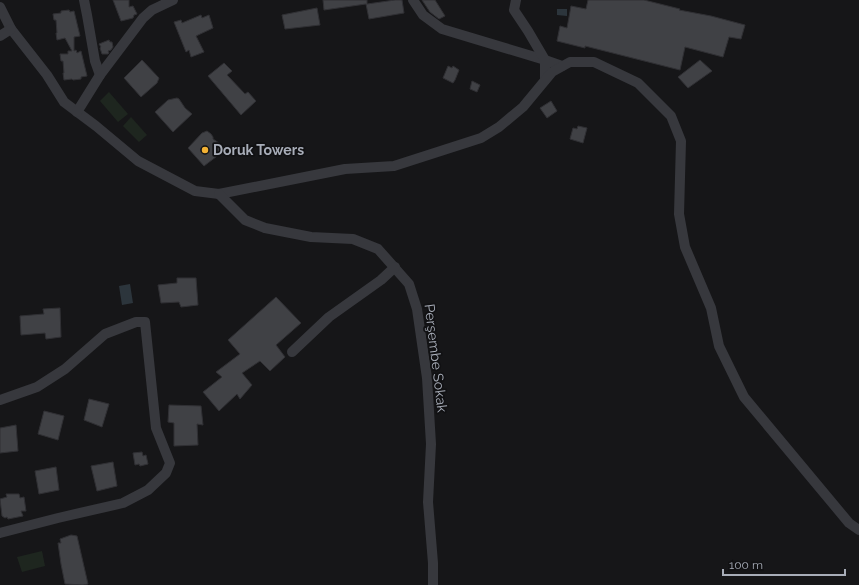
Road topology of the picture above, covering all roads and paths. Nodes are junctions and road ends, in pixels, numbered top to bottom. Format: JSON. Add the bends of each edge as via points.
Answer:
{"nodes":[{"id":1,"x":84,"y":0,"type":"edge"},
{"id":2,"x":173,"y":0,"type":"edge"},
{"id":3,"x":413,"y":0,"type":"edge"},
{"id":4,"x":516,"y":0,"type":"edge"},
{"id":5,"x":0,"y":7,"type":"edge"},
{"id":6,"x":11,"y":29,"type":"junction"},
{"id":7,"x":0,"y":36,"type":"edge"},
{"id":8,"x":545,"y":60,"type":"junction"},
{"id":9,"x":562,"y":66,"type":"junction"},
{"id":10,"x":100,"y":75,"type":"junction"},
{"id":11,"x":545,"y":80,"type":"junction"},
{"id":12,"x":77,"y":112,"type":"junction"},
{"id":13,"x":219,"y":194,"type":"junction"},
{"id":14,"x":395,"y":267,"type":"junction"},
{"id":15,"x":292,"y":352,"type":"dead end"},
{"id":16,"x":0,"y":400,"type":"edge"},
{"id":17,"x":859,"y":530,"type":"edge"},
{"id":18,"x":0,"y":533,"type":"edge"},
{"id":19,"x":433,"y":585,"type":"edge"}],
"edges":[{"from":1,"to":10,"type":"street"},
{"from":2,"to":10,"type":"street","via":[[142,18]]},
{"from":3,"to":8,"type":"street","via":[[423,15],[442,29]]},
{"from":4,"to":8,"type":"street","via":[[514,10]]},
{"from":5,"to":6,"type":"street"},
{"from":6,"to":7,"type":"street"},
{"from":6,"to":12,"type":"street","via":[[47,75],[64,102]]},
{"from":8,"to":9,"type":"street"},
{"from":8,"to":11,"type":"street"},
{"from":9,"to":11,"type":"street"},
{"from":9,"to":17,"type":"street","via":[[570,62],[594,62],[638,83],[671,116],[681,141],[679,214],[685,247],[711,308],[719,346],[744,397],[849,523]]},
{"from":10,"to":12,"type":"street"},
{"from":11,"to":13,"type":"street","via":[[523,107],[481,138],[394,166],[345,169]]},
{"from":12,"to":13,"type":"street","via":[[138,161],[196,191]]},
{"from":13,"to":14,"type":"street","name":"Perşembe Sokak","via":[[245,220],[265,228],[310,237],[353,239],[378,249]]},
{"from":14,"to":15,"type":"street","via":[[329,317]]},
{"from":14,"to":19,"type":"street","name":"Perşembe Sokak","via":[[409,284],[417,309],[427,378],[431,444],[428,502]]},
{"from":16,"to":18,"type":"street","via":[[37,387],[65,369],[105,334],[136,322],[145,322],[156,428],[170,463],[166,473],[148,490],[123,503]]}]}
